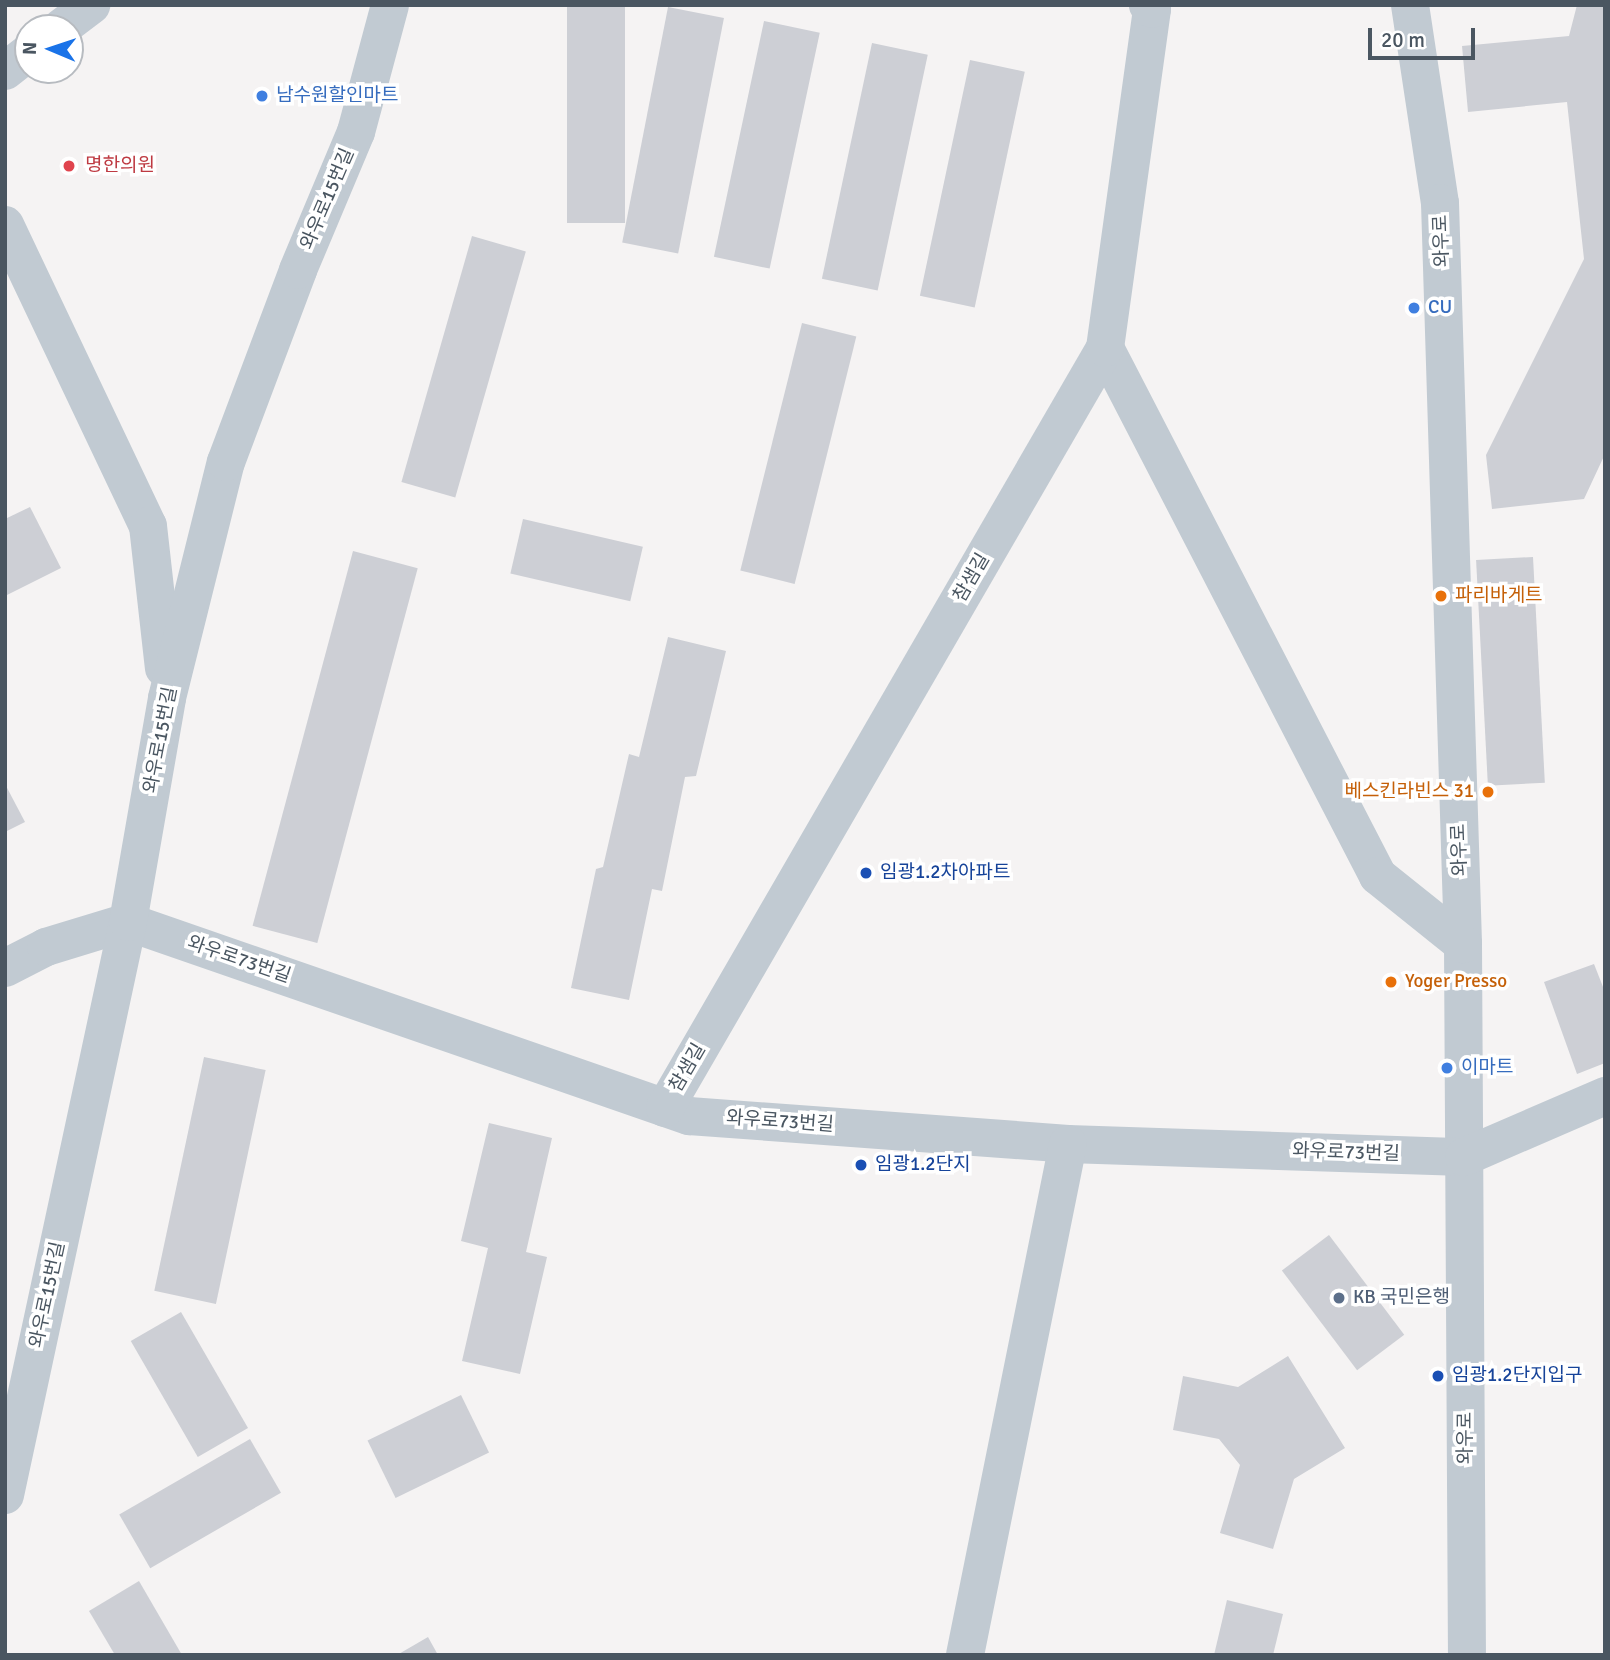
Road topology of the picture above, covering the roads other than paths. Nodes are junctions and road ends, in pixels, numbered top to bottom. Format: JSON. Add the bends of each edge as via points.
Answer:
{"nodes":[{"id":1,"x":390,"y":5,"type":"edge"},
{"id":2,"x":1148,"y":5,"type":"edge"},
{"id":3,"x":1410,"y":5,"type":"edge"},
{"id":4,"x":5,"y":225,"type":"edge"},
{"id":5,"x":1105,"y":348,"type":"junction"},
{"id":6,"x":167,"y":698,"type":"junction"},
{"id":7,"x":128,"y":922,"type":"junction"},
{"id":8,"x":1463,"y":944,"type":"junction"},
{"id":9,"x":5,"y":968,"type":"edge"},
{"id":10,"x":1605,"y":1096,"type":"edge"},
{"id":11,"x":666,"y":1108,"type":"junction"},
{"id":12,"x":1068,"y":1143,"type":"junction"},
{"id":13,"x":1464,"y":1157,"type":"junction"},
{"id":14,"x":5,"y":1495,"type":"edge"},
{"id":15,"x":965,"y":1655,"type":"edge"},
{"id":16,"x":1467,"y":1655,"type":"edge"}],
"edges":[{"from":1,"to":6,"type":"street","name":"와우로15번길","via":[[356,132],[226,462]]},
{"from":2,"to":5,"type":"street","name":"참샘길","via":[[1152,9]]},
{"from":3,"to":8,"type":"street","name":"와우로","via":[[1440,203]]},
{"from":4,"to":6,"type":"street","via":[[148,526]]},
{"from":5,"to":8,"type":"street","via":[[1378,876]]},
{"from":5,"to":11,"type":"street","name":"참샘길"},
{"from":6,"to":7,"type":"street","name":"와우로15번길"},
{"from":7,"to":9,"type":"street","via":[[46,947]]},
{"from":7,"to":11,"type":"street","name":"와우로73번길"},
{"from":7,"to":14,"type":"street","name":"와우로15번길"},
{"from":8,"to":13,"type":"street","name":"와우로"},
{"from":10,"to":13,"type":"street"},
{"from":11,"to":12,"type":"street","name":"와우로73번길","via":[[689,1116]]},
{"from":12,"to":13,"type":"street","name":"와우로73번길"},
{"from":12,"to":15,"type":"street"},
{"from":13,"to":16,"type":"street","name":"와우로"}]}
